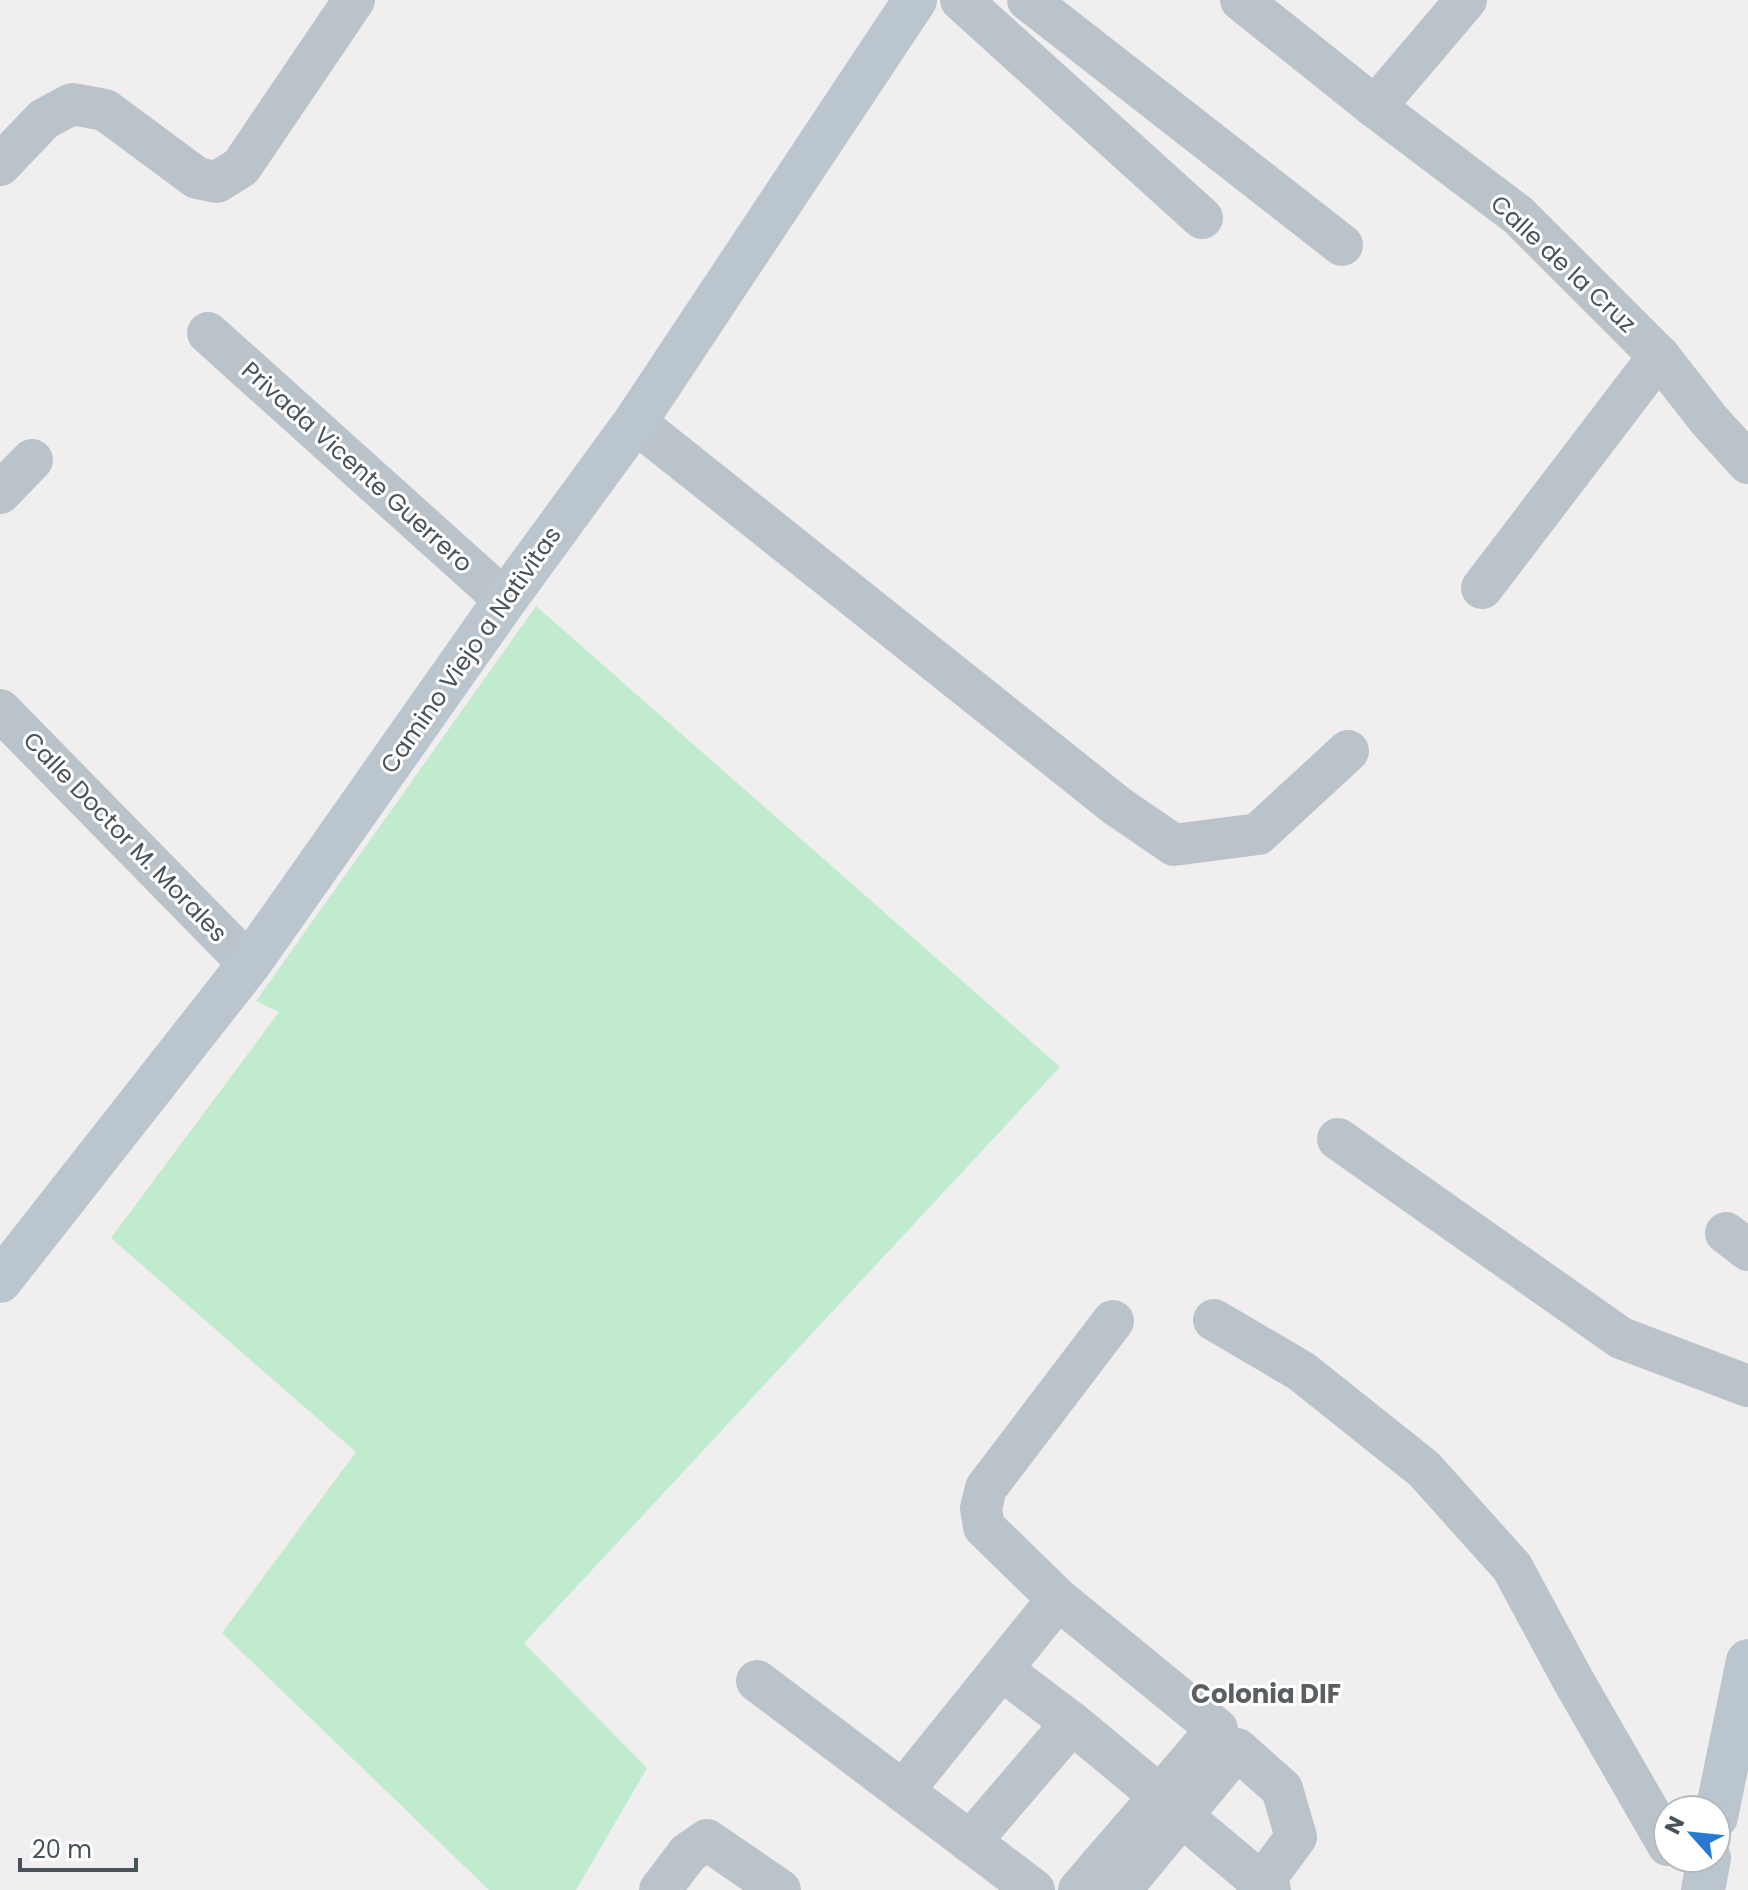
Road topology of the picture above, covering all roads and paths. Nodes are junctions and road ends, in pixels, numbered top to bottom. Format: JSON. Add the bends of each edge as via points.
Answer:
{"nodes":[{"id":1,"x":354,"y":0,"type":"edge"},
{"id":2,"x":915,"y":0,"type":"edge"},
{"id":3,"x":961,"y":0,"type":"edge"},
{"id":4,"x":1028,"y":0,"type":"edge"},
{"id":5,"x":1241,"y":0,"type":"edge"},
{"id":6,"x":1466,"y":0,"type":"edge"},
{"id":7,"x":1375,"y":107,"type":"junction"},
{"id":8,"x":0,"y":165,"type":"edge"},
{"id":9,"x":1202,"y":218,"type":"dead end"},
{"id":10,"x":1342,"y":245,"type":"dead end"},
{"id":11,"x":208,"y":333,"type":"dead end"},
{"id":12,"x":1659,"y":356,"type":"junction"},
{"id":13,"x":635,"y":422,"type":"junction"},
{"id":14,"x":32,"y":460,"type":"dead end"},
{"id":15,"x":1748,"y":463,"type":"edge"},
{"id":16,"x":0,"y":493,"type":"edge"},
{"id":17,"x":1482,"y":588,"type":"dead end"},
{"id":18,"x":505,"y":600,"type":"junction"},
{"id":19,"x":0,"y":710,"type":"edge"},
{"id":20,"x":1348,"y":751,"type":"dead end"},
{"id":21,"x":249,"y":964,"type":"junction"},
{"id":22,"x":1338,"y":1139,"type":"dead end"},
{"id":23,"x":0,"y":1281,"type":"edge"},
{"id":24,"x":1214,"y":1320,"type":"dead end"},
{"id":25,"x":1113,"y":1321,"type":"dead end"},
{"id":26,"x":1748,"y":1386,"type":"edge"},
{"id":27,"x":1058,"y":1599,"type":"junction"},
{"id":28,"x":1748,"y":1661,"type":"edge"},
{"id":29,"x":1002,"y":1670,"type":"junction"},
{"id":30,"x":757,"y":1681,"type":"dead end"},
{"id":31,"x":1072,"y":1723,"type":"junction"},
{"id":32,"x":903,"y":1791,"type":"junction"},
{"id":33,"x":1721,"y":1794,"type":"edge"},
{"id":34,"x":1171,"y":1806,"type":"junction"},
{"id":35,"x":1652,"y":1817,"type":"edge"},
{"id":36,"x":970,"y":1842,"type":"junction"},
{"id":37,"x":1110,"y":1882,"type":"edge"},
{"id":38,"x":1263,"y":1888,"type":"edge"},
{"id":39,"x":660,"y":1890,"type":"edge"},
{"id":40,"x":780,"y":1890,"type":"edge"},
{"id":41,"x":1034,"y":1890,"type":"edge"}],
"edges":[{"from":1,"to":8,"type":"street","via":[[241,167],[217,182],[197,178],[105,110],[72,104],[44,119]]},
{"from":2,"to":13,"type":"street","name":"Camino Viejo a Nativitas"},
{"from":3,"to":9,"type":"street"},
{"from":4,"to":10,"type":"street"},
{"from":5,"to":7,"type":"street","name":"Calle de la Cruz"},
{"from":6,"to":7,"type":"street"},
{"from":7,"to":12,"type":"street","name":"Calle de la Cruz","via":[[1518,215]]},
{"from":11,"to":18,"type":"street","name":"Privada Vicente Guerrero"},
{"from":12,"to":15,"type":"street","name":"Calle de la Cruz"},
{"from":12,"to":17,"type":"street"},
{"from":13,"to":18,"type":"street","name":"Camino Viejo a Nativitas"},
{"from":13,"to":20,"type":"street","via":[[1117,806],[1174,845],[1258,834]]},
{"from":14,"to":16,"type":"street"},
{"from":18,"to":21,"type":"street","name":"Camino Viejo a Nativitas"},
{"from":19,"to":21,"type":"street","name":"Calle Doctor M. Morales"},
{"from":21,"to":23,"type":"street","name":"Camino Viejo a Nativitas"},
{"from":22,"to":26,"type":"street","via":[[1621,1338]]},
{"from":24,"to":35,"type":"street","via":[[1301,1371],[1424,1469],[1512,1567]]},
{"from":25,"to":27,"type":"street","via":[[986,1488],[981,1508],[984,1527]]},
{"from":27,"to":29,"type":"street"},
{"from":27,"to":34,"type":"street","via":[[1217,1729]]},
{"from":28,"to":33,"type":"street"},
{"from":29,"to":31,"type":"street"},
{"from":29,"to":32,"type":"street"},
{"from":30,"to":32,"type":"street"},
{"from":31,"to":34,"type":"street"},
{"from":31,"to":36,"type":"street"},
{"from":32,"to":36,"type":"street"},
{"from":34,"to":37,"type":"street"},
{"from":34,"to":38,"type":"street"},
{"from":34,"to":38,"type":"street","via":[[1237,1749],[1282,1789],[1296,1837]]},
{"from":36,"to":41,"type":"street"},
{"from":39,"to":40,"type":"street","via":[[688,1853],[707,1840]]}]}
